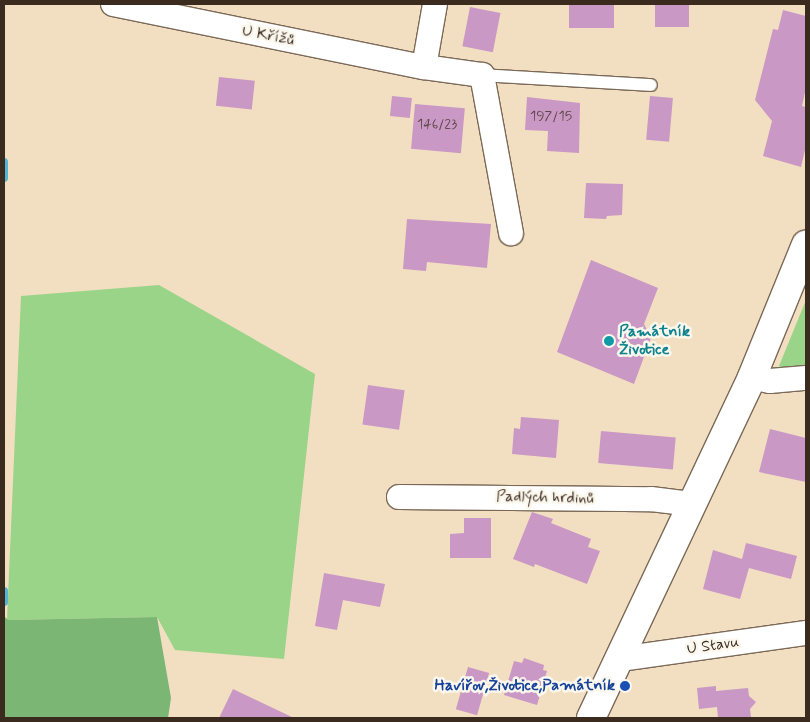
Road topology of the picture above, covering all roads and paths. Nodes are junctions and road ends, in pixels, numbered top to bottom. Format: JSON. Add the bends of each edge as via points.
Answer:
{"nodes":[{"id":1,"x":113,"y":4,"type":"edge"},
{"id":2,"x":435,"y":4,"type":"edge"},
{"id":3,"x":424,"y":67,"type":"junction"},
{"id":4,"x":482,"y":75,"type":"junction"},
{"id":5,"x":651,"y":84,"type":"dead end"},
{"id":6,"x":511,"y":233,"type":"dead end"},
{"id":7,"x":806,"y":245,"type":"edge"},
{"id":8,"x":752,"y":378,"type":"junction"},
{"id":9,"x":806,"y":378,"type":"edge"},
{"id":10,"x":399,"y":497,"type":"dead end"},
{"id":11,"x":691,"y":504,"type":"junction"},
{"id":12,"x":806,"y":633,"type":"edge"},
{"id":13,"x":620,"y":659,"type":"junction"},
{"id":14,"x":591,"y":718,"type":"edge"}],
"edges":[{"from":1,"to":3,"type":"street","name":"U Křížů"},
{"from":2,"to":3,"type":"street"},
{"from":3,"to":4,"type":"street","name":"U Křížů"},
{"from":4,"to":5,"type":"lane"},
{"from":4,"to":6,"type":"street"},
{"from":7,"to":8,"type":"street"},
{"from":8,"to":9,"type":"street","via":[[770,381]]},
{"from":8,"to":11,"type":"street"},
{"from":10,"to":11,"type":"street","name":"Padlých hrdinů","via":[[651,499]]},
{"from":11,"to":13,"type":"street"},
{"from":12,"to":13,"type":"street","name":"U Stavu"},
{"from":13,"to":14,"type":"street"}]}
